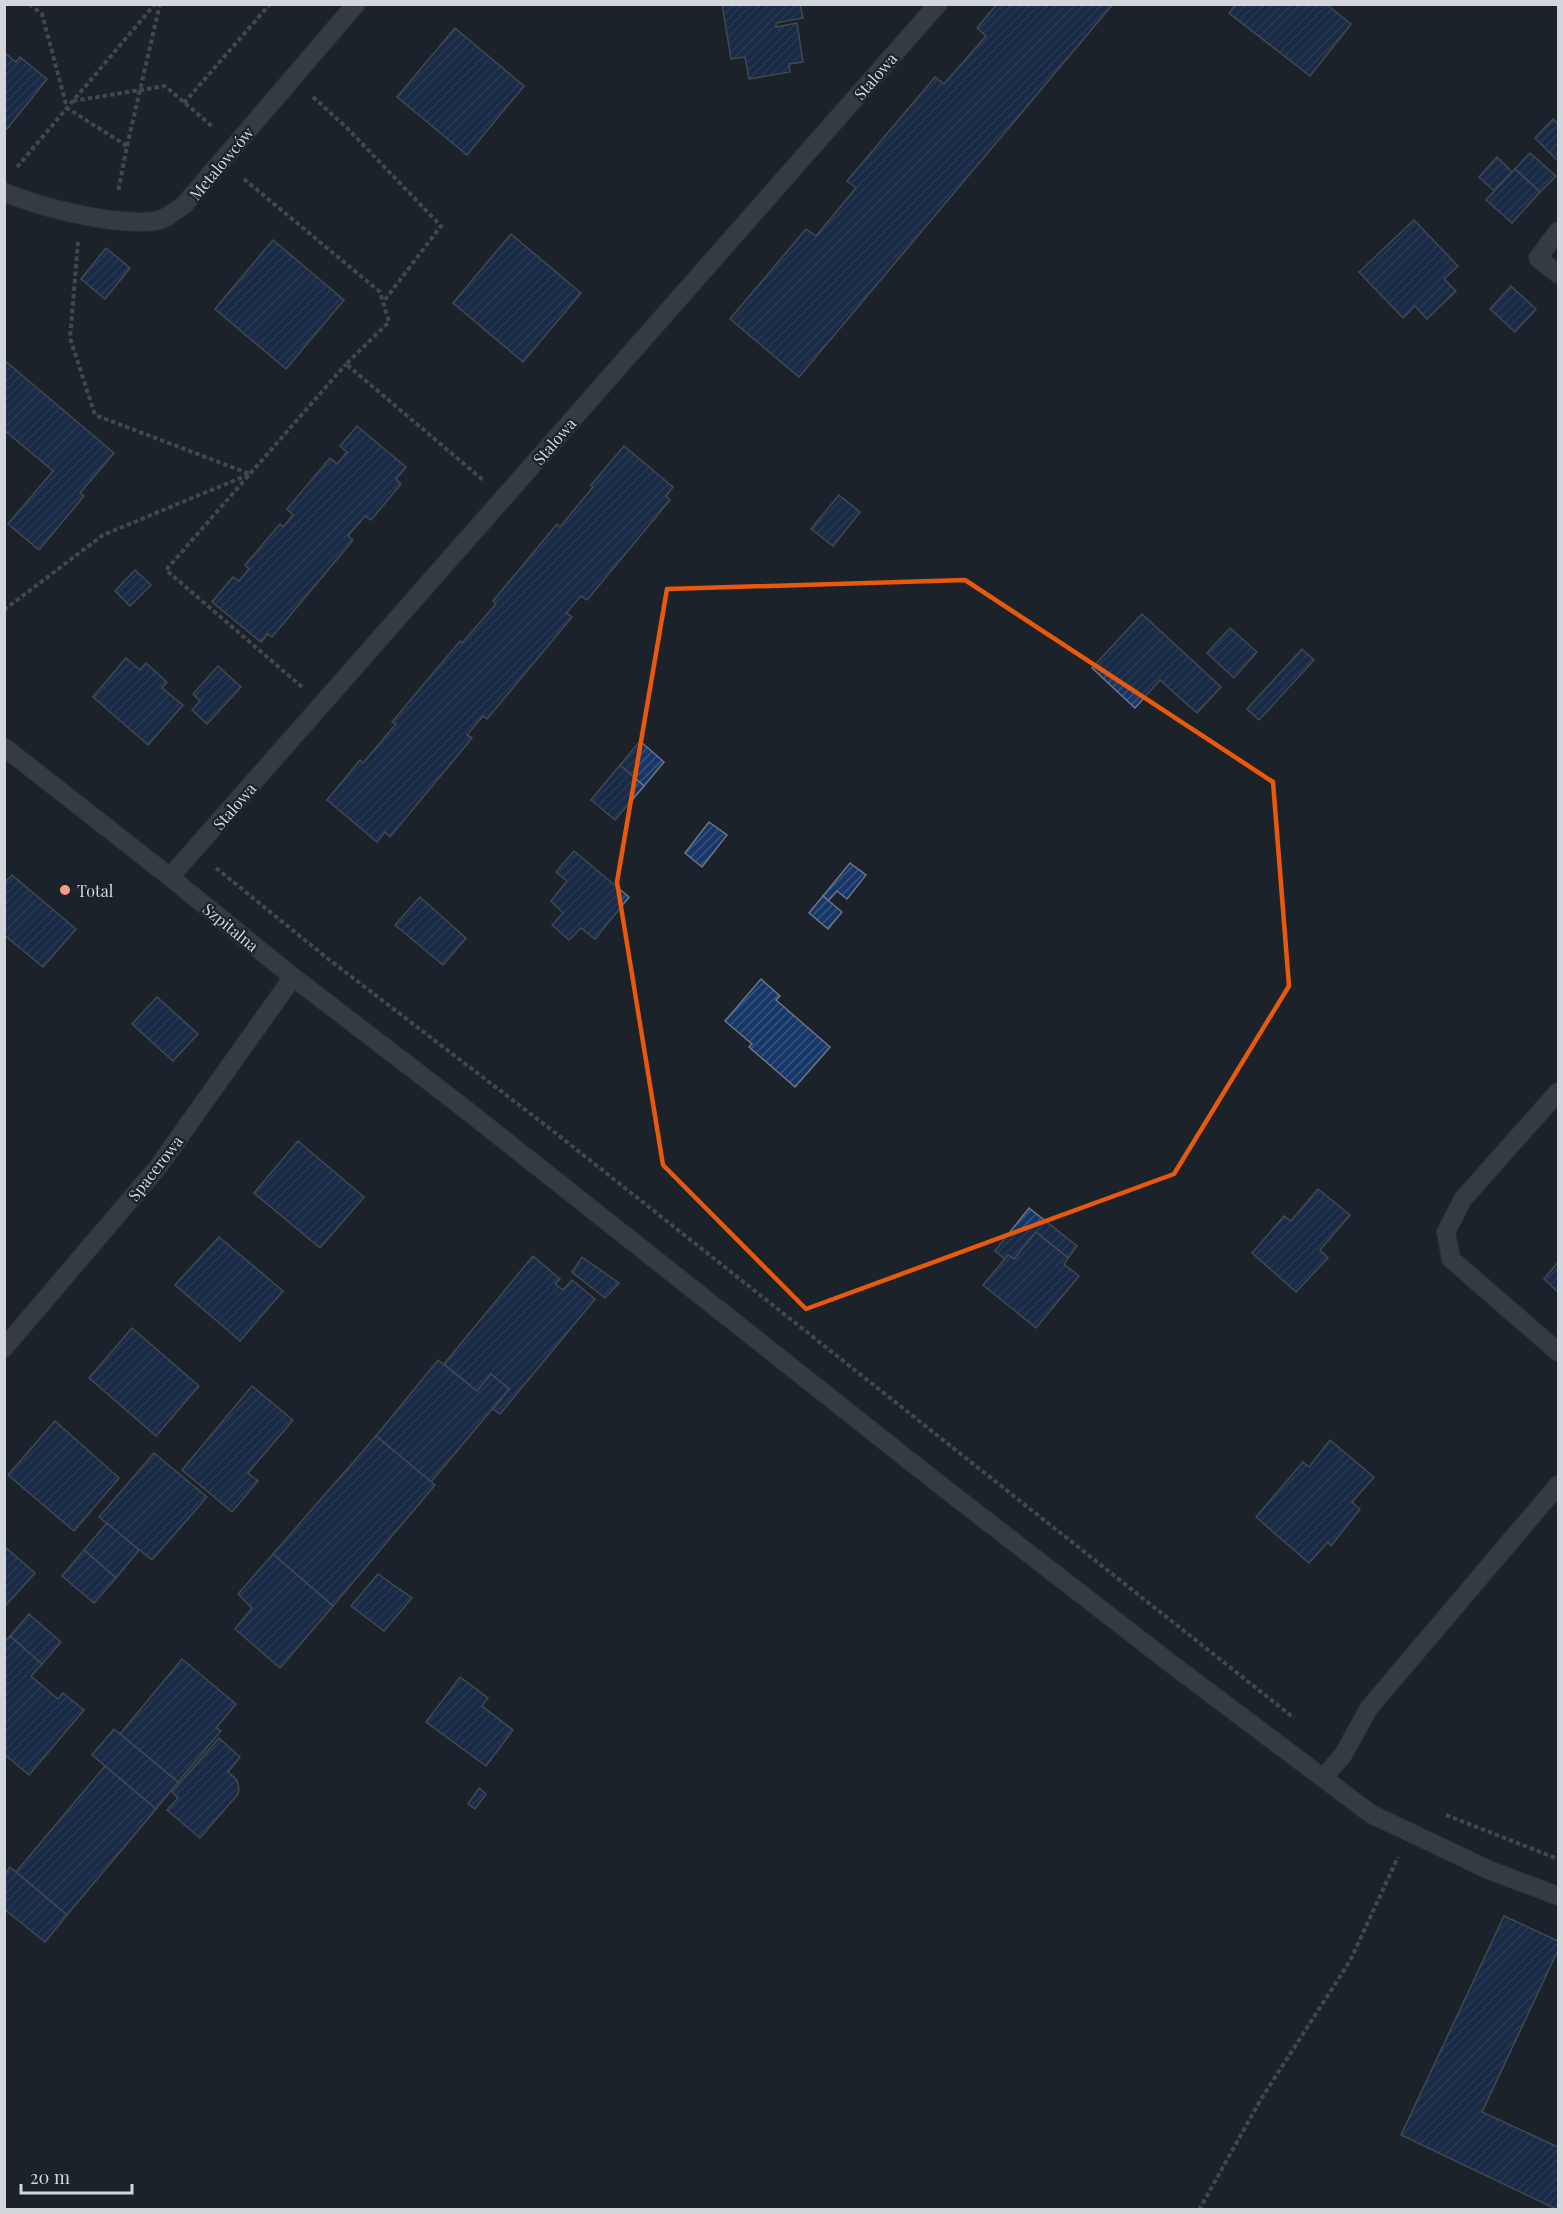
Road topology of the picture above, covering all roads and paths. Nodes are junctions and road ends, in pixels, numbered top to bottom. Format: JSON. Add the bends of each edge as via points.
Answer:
{"nodes":[{"id":1,"x":29,"y":4,"type":"edge"},
{"id":2,"x":155,"y":4,"type":"edge"},
{"id":3,"x":159,"y":4,"type":"edge"},
{"id":4,"x":270,"y":4,"type":"edge"},
{"id":5,"x":356,"y":4,"type":"edge"},
{"id":6,"x":938,"y":4,"type":"edge"},
{"id":7,"x":292,"y":79,"type":"junction"},
{"id":8,"x":140,"y":89,"type":"junction"},
{"id":9,"x":72,"y":101,"type":"junction"},
{"id":10,"x":184,"y":103,"type":"junction"},
{"id":11,"x":67,"y":108,"type":"junction"},
{"id":12,"x":127,"y":146,"type":"junction"},
{"id":13,"x":235,"y":146,"type":"junction"},
{"id":14,"x":222,"y":162,"type":"junction"},
{"id":15,"x":11,"y":173,"type":"dead end"},
{"id":16,"x":4,"y":192,"type":"edge"},
{"id":17,"x":81,"y":214,"type":"junction"},
{"id":18,"x":113,"y":219,"type":"junction"},
{"id":19,"x":1558,"y":231,"type":"edge"},
{"id":20,"x":1558,"y":274,"type":"edge"},
{"id":21,"x":383,"y":302,"type":"junction"},
{"id":22,"x":346,"y":364,"type":"junction"},
{"id":23,"x":250,"y":474,"type":"junction"},
{"id":24,"x":505,"y":498,"type":"junction"},
{"id":25,"x":4,"y":610,"type":"edge"},
{"id":26,"x":323,"y":705,"type":"junction"},
{"id":27,"x":4,"y":747,"type":"edge"},
{"id":28,"x":195,"y":850,"type":"junction"},
{"id":29,"x":170,"y":877,"type":"junction"},
{"id":30,"x":293,"y":977,"type":"junction"},
{"id":31,"x":1558,"y":1092,"type":"edge"},
{"id":32,"x":4,"y":1348,"type":"edge"},
{"id":33,"x":1558,"y":1352,"type":"edge"},
{"id":34,"x":1558,"y":1485,"type":"edge"},
{"id":35,"x":1296,"y":1719,"type":"dead end"},
{"id":36,"x":1323,"y":1778,"type":"junction"},
{"id":37,"x":1443,"y":1815,"type":"dead end"},
{"id":38,"x":1410,"y":1832,"type":"junction"},
{"id":39,"x":1558,"y":1859,"type":"edge"},
{"id":40,"x":1558,"y":1896,"type":"edge"},
{"id":41,"x":1199,"y":2210,"type":"edge"}],
"edges":[{"from":1,"to":11,"type":"path","via":[[42,14]]},
{"from":2,"to":9,"type":"path"},
{"from":3,"to":8,"type":"path"},
{"from":4,"to":10,"type":"path"},
{"from":5,"to":7,"type":"street","name":"Metalowców"},
{"from":6,"to":24,"type":"street","name":"Stalowa"},
{"from":7,"to":13,"type":"street","name":"Metalowców"},
{"from":7,"to":21,"type":"path","via":[[347,128],[441,226]]},
{"from":8,"to":9,"type":"path"},
{"from":8,"to":10,"type":"path","via":[[165,86]]},
{"from":8,"to":12,"type":"path"},
{"from":9,"to":11,"type":"path"},
{"from":10,"to":13,"type":"path"},
{"from":11,"to":12,"type":"path"},
{"from":11,"to":15,"type":"path"},
{"from":12,"to":18,"type":"path"},
{"from":13,"to":14,"type":"street","name":"Metalowców"},
{"from":14,"to":18,"type":"street","name":"Metalowców","via":[[184,205],[158,221]]},
{"from":14,"to":21,"type":"path","via":[[380,292]]},
{"from":16,"to":17,"type":"street","name":"Metalowców"},
{"from":17,"to":18,"type":"street","name":"Metalowców"},
{"from":17,"to":23,"type":"path","via":[[70,338],[95,415]]},
{"from":19,"to":20,"type":"street","via":[[1538,258]]},
{"from":21,"to":22,"type":"path","via":[[389,322]]},
{"from":22,"to":23,"type":"path"},
{"from":22,"to":24,"type":"path"},
{"from":23,"to":25,"type":"path","via":[[103,535]]},
{"from":23,"to":26,"type":"path","via":[[166,570]]},
{"from":24,"to":26,"type":"street","name":"Stalowa"},
{"from":26,"to":28,"type":"street","name":"Stalowa"},
{"from":27,"to":29,"type":"street","name":"Szpitalna"},
{"from":28,"to":29,"type":"street","name":"Stalowa"},
{"from":28,"to":35,"type":"path"},
{"from":29,"to":30,"type":"street","name":"Szpitalna"},
{"from":30,"to":32,"type":"street","name":"Spacerowa","via":[[158,1167]]},
{"from":30,"to":36,"type":"street","name":"Szpitalna","via":[[920,1470]]},
{"from":31,"to":33,"type":"street","via":[[1463,1199],[1446,1232],[1451,1259]]},
{"from":34,"to":36,"type":"street","via":[[1369,1708],[1343,1755]]},
{"from":36,"to":38,"type":"street","name":"Szpitalna","via":[[1371,1814]]},
{"from":37,"to":39,"type":"path"},
{"from":38,"to":40,"type":"street","name":"Szpitalna","via":[[1489,1870]]},
{"from":38,"to":41,"type":"path","via":[[1350,1962],[1261,2099]]}]}
